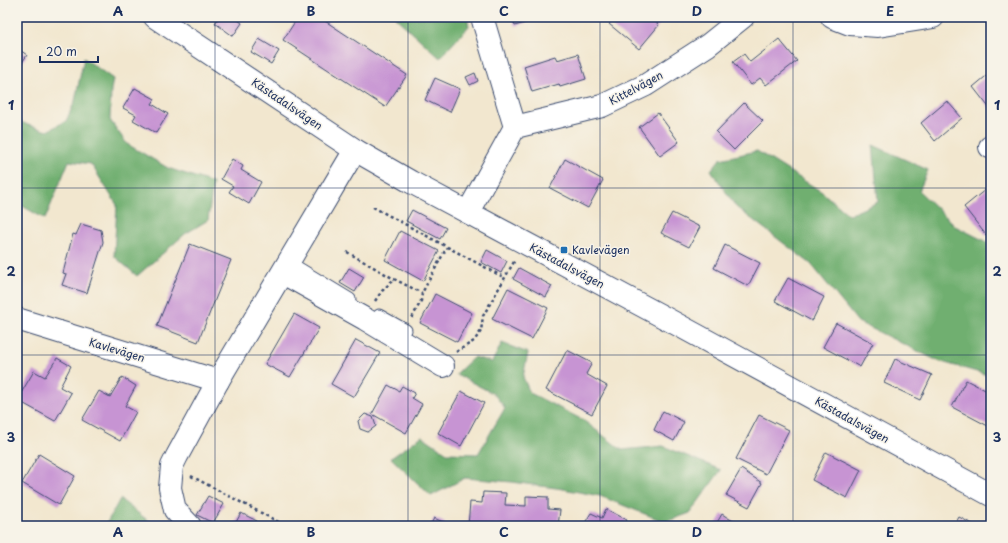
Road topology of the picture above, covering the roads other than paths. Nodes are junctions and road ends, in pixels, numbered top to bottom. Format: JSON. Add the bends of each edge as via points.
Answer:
{"nodes":[{"id":1,"x":155,"y":17,"type":"edge"},
{"id":2,"x":482,"y":17,"type":"edge"},
{"id":3,"x":743,"y":17,"type":"edge"},
{"id":4,"x":832,"y":17,"type":"edge"},
{"id":5,"x":933,"y":17,"type":"edge"},
{"id":6,"x":515,"y":127,"type":"junction"},
{"id":7,"x":355,"y":150,"type":"junction"},
{"id":8,"x":468,"y":212,"type":"junction"},
{"id":9,"x":286,"y":267,"type":"junction"},
{"id":10,"x":17,"y":319,"type":"edge"},
{"id":11,"x":406,"y":330,"type":"road end"},
{"id":12,"x":448,"y":359,"type":"road end"},
{"id":13,"x":218,"y":381,"type":"junction"},
{"id":14,"x":991,"y":495,"type":"edge"},
{"id":15,"x":190,"y":526,"type":"edge"}],
"edges":[{"from":1,"to":7,"type":"street","name":"Kästadalsvägen"},
{"from":2,"to":6,"type":"street"},
{"from":3,"to":6,"type":"street","name":"Kittelvägen","via":[[708,45],[646,85],[602,106]]},
{"from":4,"to":5,"type":"street","via":[[850,24],[878,26]]},
{"from":6,"to":8,"type":"street"},
{"from":7,"to":8,"type":"street","name":"Kästadalsvägen"},
{"from":7,"to":9,"type":"street"},
{"from":8,"to":14,"type":"street","name":"Kästadalsvägen"},
{"from":9,"to":11,"type":"lane"},
{"from":9,"to":12,"type":"street","via":[[365,319]]},
{"from":9,"to":13,"type":"street"},
{"from":10,"to":13,"type":"street","name":"Kavlevägen"},
{"from":13,"to":15,"type":"street","via":[[172,466],[170,488],[175,510]]}]}
